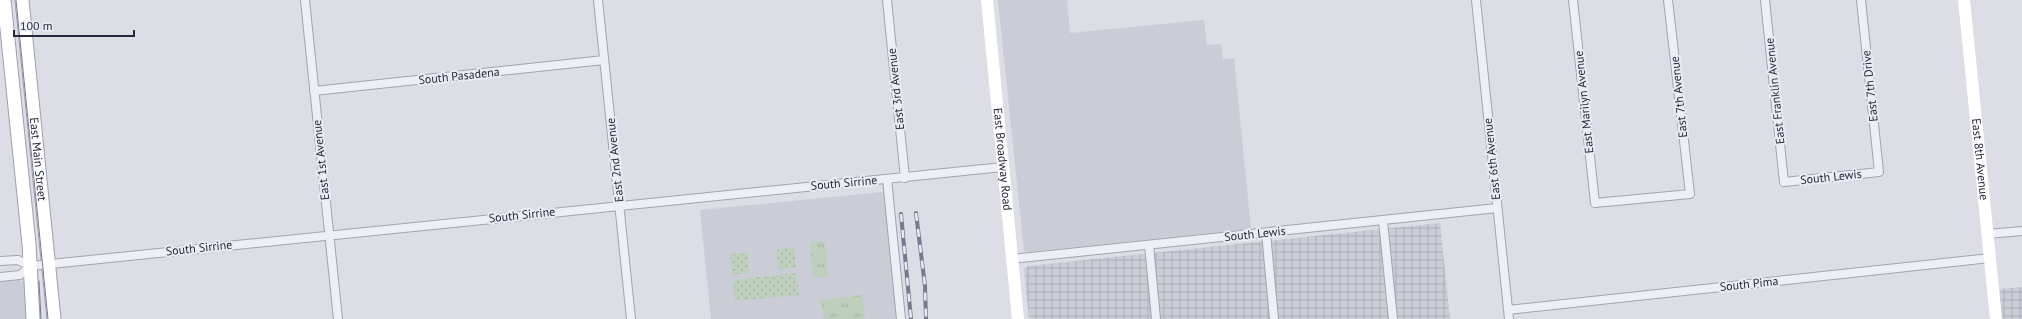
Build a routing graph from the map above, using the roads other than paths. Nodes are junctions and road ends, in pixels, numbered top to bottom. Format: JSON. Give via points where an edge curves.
{"nodes":[{"id":1,"x":4,"y":0,"type":"edge"},
{"id":2,"x":22,"y":0,"type":"edge"},
{"id":3,"x":305,"y":0,"type":"edge"},
{"id":4,"x":598,"y":0,"type":"edge"},
{"id":5,"x":887,"y":0,"type":"edge"},
{"id":6,"x":987,"y":0,"type":"edge"},
{"id":7,"x":1476,"y":0,"type":"edge"},
{"id":8,"x":1574,"y":0,"type":"edge"},
{"id":9,"x":1668,"y":0,"type":"edge"},
{"id":10,"x":1766,"y":0,"type":"edge"},
{"id":11,"x":1861,"y":0,"type":"edge"},
{"id":12,"x":1964,"y":0,"type":"edge"},
{"id":13,"x":604,"y":60,"type":"junction"},
{"id":14,"x":314,"y":91,"type":"junction"},
{"id":15,"x":1003,"y":167,"type":"junction"},
{"id":16,"x":1879,"y":172,"type":"joint"},
{"id":17,"x":905,"y":178,"type":"junction"},
{"id":18,"x":887,"y":180,"type":"junction"},
{"id":19,"x":1784,"y":182,"type":"joint"},
{"id":20,"x":1690,"y":194,"type":"joint"},
{"id":21,"x":620,"y":206,"type":"junction"},
{"id":22,"x":1497,"y":208,"type":"junction"},
{"id":23,"x":1383,"y":220,"type":"junction"},
{"id":24,"x":2022,"y":231,"type":"edge"},
{"id":25,"x":1266,"y":233,"type":"junction"},
{"id":26,"x":1988,"y":234,"type":"junction"},
{"id":27,"x":330,"y":235,"type":"junction"},
{"id":28,"x":1149,"y":245,"type":"junction"},
{"id":29,"x":1990,"y":258,"type":"junction"},
{"id":30,"x":1012,"y":259,"type":"junction"},
{"id":31,"x":0,"y":261,"type":"edge"},
{"id":32,"x":40,"y":265,"type":"junction"},
{"id":33,"x":0,"y":277,"type":"edge"},
{"id":34,"x":1508,"y":310,"type":"junction"},
{"id":35,"x":33,"y":319,"type":"edge"},
{"id":36,"x":54,"y":319,"type":"edge"},
{"id":37,"x":338,"y":319,"type":"edge"},
{"id":38,"x":631,"y":319,"type":"edge"},
{"id":39,"x":901,"y":319,"type":"edge"},
{"id":40,"x":1018,"y":319,"type":"edge"},
{"id":41,"x":1156,"y":319,"type":"edge"},
{"id":42,"x":1274,"y":319,"type":"edge"},
{"id":43,"x":1393,"y":319,"type":"edge"},
{"id":44,"x":1508,"y":319,"type":"edge"},
{"id":45,"x":1996,"y":319,"type":"edge"}],
"edges":[{"from":1,"to":32,"type":"main road","name":"East Main Street"},
{"from":2,"to":32,"type":"main road","name":"East Main Street"},
{"from":3,"to":14,"type":"street","name":"East 1st Avenue"},
{"from":4,"to":13,"type":"street","name":"East 2nd Avenue"},
{"from":5,"to":17,"type":"street","name":"East 3rd Avenue"},
{"from":6,"to":15,"type":"main road","name":"East Broadway Road"},
{"from":7,"to":22,"type":"street","name":"East 6th Avenue"},
{"from":8,"to":20,"type":"street","name":"East Marilyn Avenue","via":[[1595,203]]},
{"from":9,"to":20,"type":"street","name":"East 7th Avenue"},
{"from":10,"to":19,"type":"street","name":"East Franklin Avenue"},
{"from":11,"to":16,"type":"street","name":"East 7th Drive"},
{"from":12,"to":26,"type":"main road","name":"East 8th Avenue"},
{"from":13,"to":14,"type":"street","name":"South Pasadena"},
{"from":13,"to":21,"type":"street","name":"East 2nd Avenue"},
{"from":14,"to":27,"type":"street","name":"East 1st Avenue"},
{"from":15,"to":17,"type":"street","name":"South Sirrine"},
{"from":15,"to":30,"type":"main road","name":"East Broadway Road"},
{"from":16,"to":19,"type":"street","name":"South Lewis"},
{"from":17,"to":18,"type":"street","name":"South Sirrine"},
{"from":18,"to":21,"type":"street","name":"South Sirrine"},
{"from":18,"to":39,"type":"street"},
{"from":21,"to":27,"type":"street","name":"South Sirrine"},
{"from":21,"to":38,"type":"street","name":"East 2nd Avenue"},
{"from":22,"to":23,"type":"street","name":"South Lewis"},
{"from":22,"to":34,"type":"street","name":"East 6th Avenue"},
{"from":23,"to":25,"type":"street","name":"South Lewis"},
{"from":23,"to":43,"type":"street"},
{"from":24,"to":26,"type":"street"},
{"from":25,"to":28,"type":"street","name":"South Lewis"},
{"from":25,"to":42,"type":"street"},
{"from":26,"to":29,"type":"main road","name":"East 8th Avenue"},
{"from":27,"to":32,"type":"street","name":"South Sirrine"},
{"from":27,"to":37,"type":"street","name":"East 1st Avenue"},
{"from":28,"to":30,"type":"street","name":"South Lewis"},
{"from":28,"to":41,"type":"street"},
{"from":29,"to":34,"type":"street","name":"South Pima"},
{"from":29,"to":45,"type":"main road","name":"East 8th Avenue"},
{"from":30,"to":40,"type":"main road","name":"East Broadway Road"},
{"from":31,"to":32,"type":"street","via":[[18,260]]},
{"from":32,"to":33,"type":"street","via":[[20,275]]},
{"from":32,"to":35,"type":"main road","name":"East Main Street"},
{"from":32,"to":36,"type":"main road","name":"East Main Street"},
{"from":34,"to":44,"type":"street","name":"East 6th Avenue"}]}
